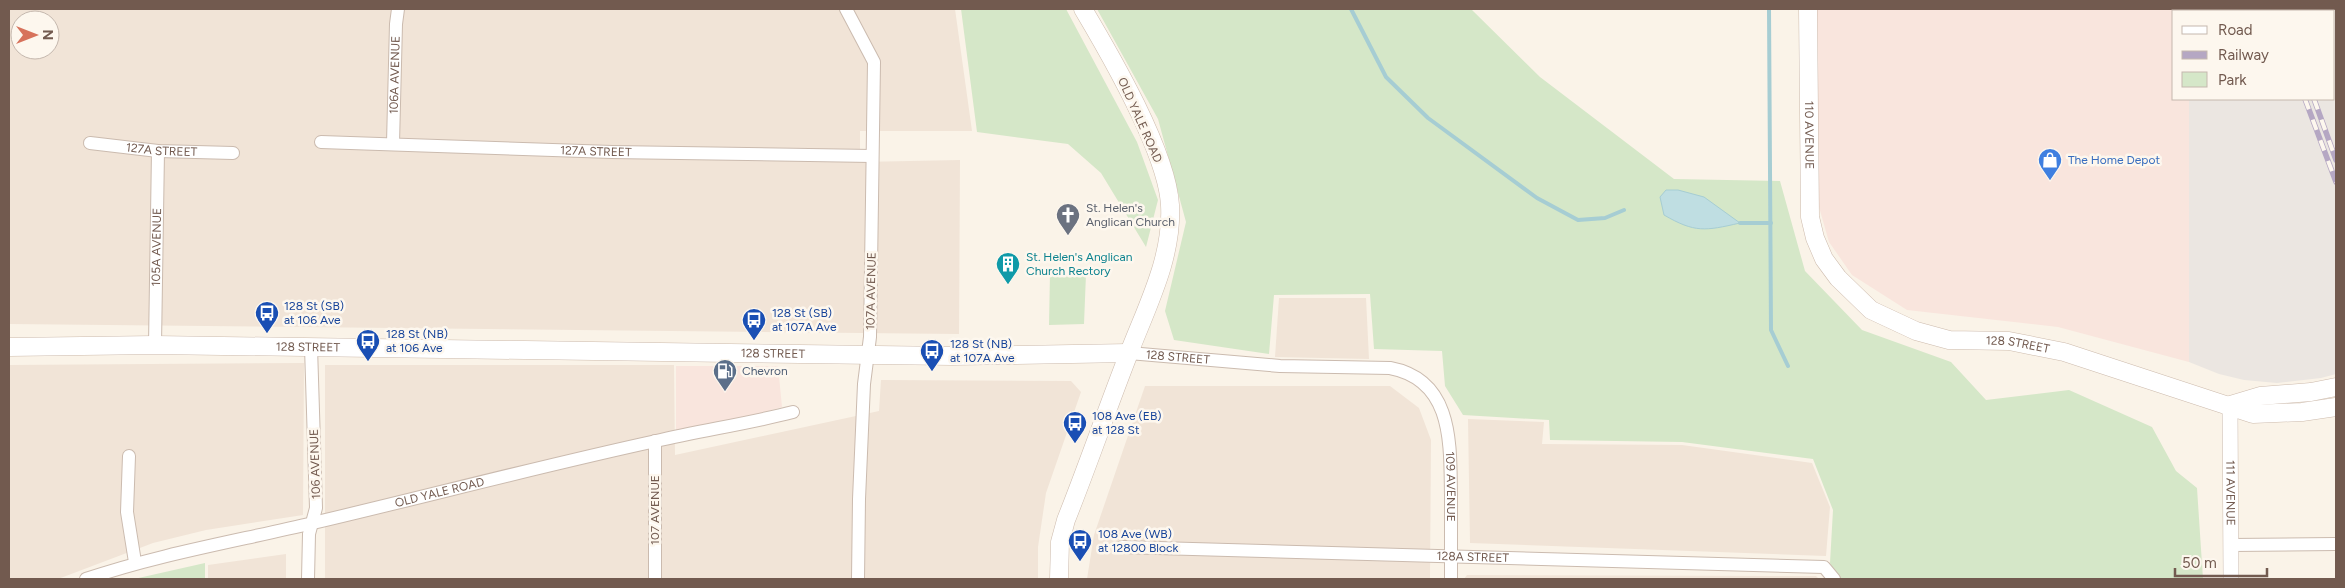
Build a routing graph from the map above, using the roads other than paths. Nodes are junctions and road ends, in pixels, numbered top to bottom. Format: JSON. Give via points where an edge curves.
{"nodes":[{"id":1,"x":398,"y":9,"type":"edge"},
{"id":2,"x":846,"y":9,"type":"edge"},
{"id":3,"x":1083,"y":9,"type":"edge"},
{"id":4,"x":1808,"y":9,"type":"edge"},
{"id":5,"x":320,"y":142,"type":"dead end"},
{"id":6,"x":90,"y":143,"type":"dead end"},
{"id":7,"x":393,"y":143,"type":"junction"},
{"id":8,"x":158,"y":151,"type":"junction"},
{"id":9,"x":233,"y":153,"type":"dead end"},
{"id":10,"x":872,"y":156,"type":"junction"},
{"id":11,"x":1824,"y":259,"type":"joint"},
{"id":12,"x":154,"y":345,"type":"junction"},
{"id":13,"x":9,"y":347,"type":"edge"},
{"id":14,"x":311,"y":347,"type":"junction"},
{"id":15,"x":1129,"y":352,"type":"junction"},
{"id":16,"x":868,"y":354,"type":"junction"},
{"id":17,"x":2336,"y":387,"type":"edge"},
{"id":18,"x":1436,"y":397,"type":"joint"},
{"id":19,"x":2230,"y":405,"type":"junction"},
{"id":20,"x":2336,"y":407,"type":"edge"},
{"id":21,"x":793,"y":412,"type":"dead end"},
{"id":22,"x":655,"y":441,"type":"junction"},
{"id":23,"x":129,"y":456,"type":"dead end"},
{"id":24,"x":313,"y":523,"type":"junction"},
{"id":25,"x":2336,"y":544,"type":"edge"},
{"id":26,"x":2232,"y":545,"type":"junction"},
{"id":27,"x":1122,"y":547,"type":"dead end"},
{"id":28,"x":1451,"y":556,"type":"junction"},
{"id":29,"x":135,"y":562,"type":"junction"},
{"id":30,"x":86,"y":579,"type":"edge"},
{"id":31,"x":308,"y":579,"type":"edge"},
{"id":32,"x":655,"y":579,"type":"edge"},
{"id":33,"x":858,"y":579,"type":"edge"},
{"id":34,"x":1059,"y":579,"type":"edge"},
{"id":35,"x":1451,"y":579,"type":"edge"},
{"id":36,"x":1834,"y":579,"type":"edge"},
{"id":37,"x":2231,"y":579,"type":"edge"}],
"edges":[{"from":1,"to":7,"type":"street","name":"106A AVENUE"},
{"from":2,"to":10,"type":"street","name":"107A AVENUE","via":[[874,62]]},
{"from":3,"to":15,"type":"main road","name":"OLD YALE ROAD","via":[[1145,126],[1170,203],[1165,253]]},
{"from":4,"to":11,"type":"main road","name":"110 AVENUE","via":[[1810,217]]},
{"from":5,"to":7,"type":"street","name":"127A STREET"},
{"from":6,"to":8,"type":"street","name":"127A STREET"},
{"from":7,"to":10,"type":"street","name":"127A STREET","via":[[612,152]]},
{"from":8,"to":9,"type":"street","name":"127A STREET"},
{"from":8,"to":12,"type":"street","name":"105A AVENUE"},
{"from":10,"to":16,"type":"street","name":"107A AVENUE"},
{"from":11,"to":19,"type":"main road","name":"128 STREET","via":[[1838,278],[1871,310],[1916,331],[1948,340],[2037,345],[2081,356],[2159,385]]},
{"from":12,"to":13,"type":"main road","name":"128 STREET"},
{"from":12,"to":14,"type":"main road","name":"128 STREET"},
{"from":14,"to":16,"type":"main road","name":"128 STREET"},
{"from":14,"to":24,"type":"street","name":"106 AVENUE","via":[[316,508]]},
{"from":15,"to":16,"type":"main road","name":"128 STREET","via":[[952,356]]},
{"from":15,"to":18,"type":"street","name":"128 STREET","via":[[1280,366],[1390,368],[1416,378]]},
{"from":15,"to":34,"type":"main road","name":"OLD YALE ROAD","via":[[1066,520],[1060,542]]},
{"from":16,"to":33,"type":"street","name":"107A AVENUE","via":[[860,473]]},
{"from":17,"to":19,"type":"main road","via":[[2260,396]]},
{"from":18,"to":28,"type":"street","name":"109 AVENUE","via":[[1447,422],[1450,446]]},
{"from":19,"to":20,"type":"main road","name":"128 STREET","via":[[2253,414]]},
{"from":19,"to":26,"type":"street","name":"111 AVENUE"},
{"from":21,"to":22,"type":"street","name":"OLD YALE ROAD"},
{"from":22,"to":24,"type":"street","name":"OLD YALE ROAD"},
{"from":22,"to":32,"type":"street","name":"107 AVENUE"},
{"from":23,"to":29,"type":"street","via":[[127,512]]},
{"from":24,"to":29,"type":"street","name":"OLD YALE ROAD"},
{"from":24,"to":31,"type":"street","name":"106 AVENUE","via":[[309,534]]},
{"from":25,"to":26,"type":"street"},
{"from":26,"to":37,"type":"street","name":"111 AVENUE"},
{"from":27,"to":28,"type":"street","name":"128A STREET"},
{"from":28,"to":35,"type":"street","name":"109 AVENUE"},
{"from":28,"to":36,"type":"street","name":"128A STREET","via":[[1824,567]]},
{"from":29,"to":30,"type":"street","name":"OLD YALE ROAD"}]}
